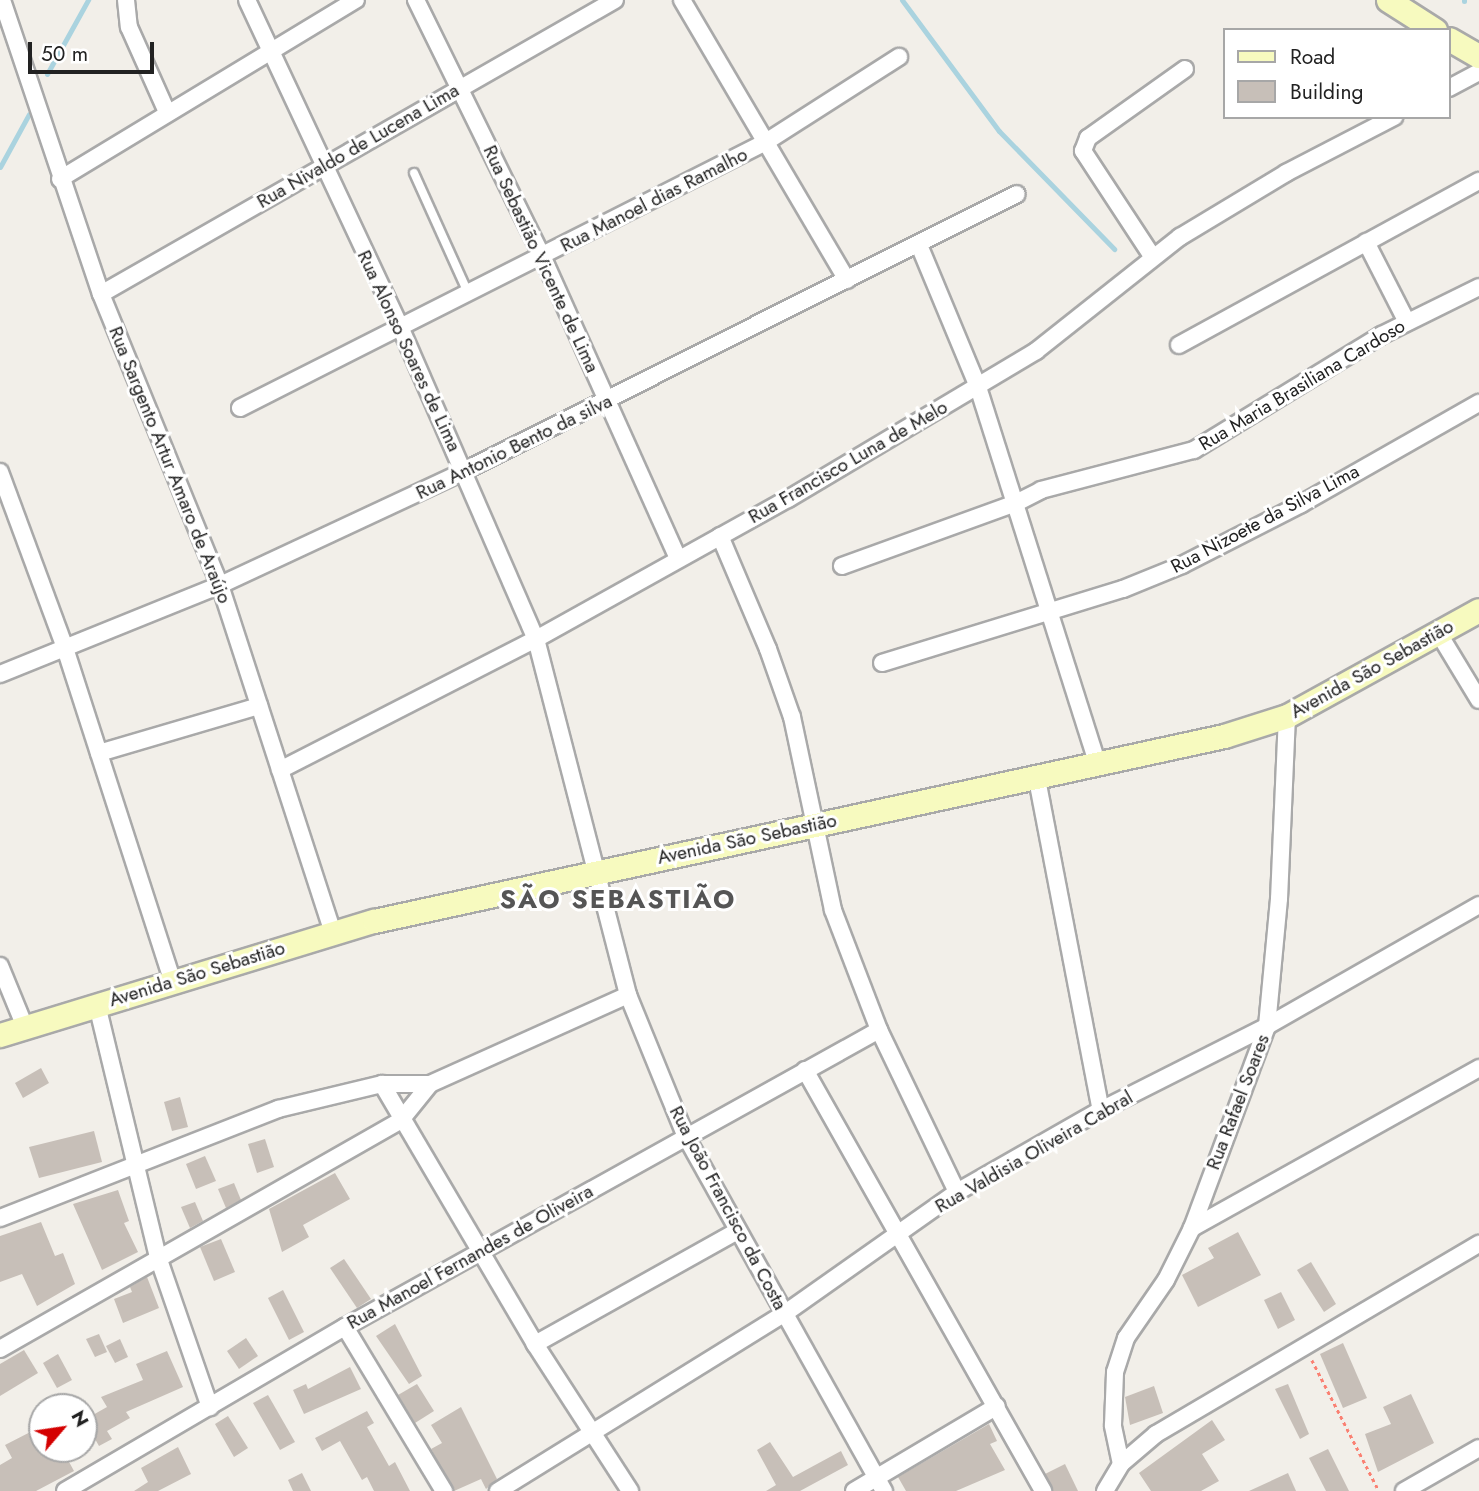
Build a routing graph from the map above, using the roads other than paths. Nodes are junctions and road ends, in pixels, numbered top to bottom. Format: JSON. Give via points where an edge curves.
{"nodes":[{"id":1,"x":2,"y":0,"type":"edge"},
{"id":2,"x":126,"y":0,"type":"edge"},
{"id":3,"x":247,"y":0,"type":"edge"},
{"id":4,"x":356,"y":0,"type":"edge"},
{"id":5,"x":416,"y":0,"type":"edge"},
{"id":6,"x":615,"y":0,"type":"edge"},
{"id":7,"x":682,"y":0,"type":"edge"},
{"id":8,"x":1388,"y":0,"type":"edge"},
{"id":9,"x":1432,"y":28,"type":"edge"},
{"id":10,"x":1451,"y":40,"type":"edge"},
{"id":11,"x":268,"y":50,"type":"junction"},
{"id":12,"x":1479,"y":56,"type":"edge"},
{"id":13,"x":900,"y":57,"type":"dead end"},
{"id":14,"x":1185,"y":69,"type":"dead end"},
{"id":15,"x":1479,"y":72,"type":"edge"},
{"id":16,"x":461,"y":86,"type":"junction"},
{"id":17,"x":1451,"y":87,"type":"edge"},
{"id":18,"x":167,"y":113,"type":"junction"},
{"id":19,"x":1390,"y":119,"type":"edge"},
{"id":20,"x":766,"y":142,"type":"junction"},
{"id":21,"x":323,"y":168,"type":"junction"},
{"id":22,"x":414,"y":173,"type":"dead end"},
{"id":23,"x":60,"y":179,"type":"junction"},
{"id":24,"x":1479,"y":181,"type":"edge"},
{"id":25,"x":1017,"y":194,"type":"dead end"},
{"id":26,"x":1366,"y":242,"type":"junction"},
{"id":27,"x":919,"y":245,"type":"junction"},
{"id":28,"x":1152,"y":256,"type":"junction"},
{"id":29,"x":543,"y":258,"type":"junction"},
{"id":30,"x":847,"y":280,"type":"junction"},
{"id":31,"x":1479,"y":287,"type":"edge"},
{"id":32,"x":101,"y":294,"type":"junction"},
{"id":33,"x":469,"y":295,"type":"junction"},
{"id":34,"x":1406,"y":322,"type":"junction"},
{"id":35,"x":401,"y":329,"type":"junction"},
{"id":36,"x":1179,"y":345,"type":"dead end"},
{"id":37,"x":978,"y":387,"type":"junction"},
{"id":38,"x":607,"y":402,"type":"junction"},
{"id":39,"x":1479,"y":403,"type":"edge"},
{"id":40,"x":240,"y":408,"type":"dead end"},
{"id":41,"x":464,"y":471,"type":"junction"},
{"id":42,"x":0,"y":472,"type":"edge"},
{"id":43,"x":1016,"y":503,"type":"junction"},
{"id":44,"x":720,"y":536,"type":"junction"},
{"id":45,"x":678,"y":558,"type":"junction"},
{"id":46,"x":842,"y":566,"type":"dead end"},
{"id":47,"x":220,"y":585,"type":"junction"},
{"id":48,"x":1050,"y":608,"type":"junction"},
{"id":49,"x":1479,"y":610,"type":"edge"},
{"id":50,"x":1439,"y":634,"type":"junction"},
{"id":51,"x":536,"y":639,"type":"junction"},
{"id":52,"x":64,"y":645,"type":"junction"},
{"id":53,"x":882,"y":663,"type":"dead end"},
{"id":54,"x":0,"y":674,"type":"edge"},
{"id":55,"x":1479,"y":700,"type":"edge"},
{"id":56,"x":259,"y":706,"type":"junction"},
{"id":57,"x":1287,"y":716,"type":"junction"},
{"id":58,"x":99,"y":753,"type":"junction"},
{"id":59,"x":1098,"y":765,"type":"junction"},
{"id":60,"x":280,"y":770,"type":"junction"},
{"id":61,"x":1037,"y":779,"type":"junction"},
{"id":62,"x":816,"y":824,"type":"junction"},
{"id":63,"x":595,"y":871,"type":"junction"},
{"id":64,"x":1479,"y":905,"type":"edge"},
{"id":65,"x":333,"y":932,"type":"junction"},
{"id":66,"x":0,"y":966,"type":"edge"},
{"id":67,"x":173,"y":982,"type":"junction"},
{"id":68,"x":628,"y":995,"type":"junction"},
{"id":69,"x":97,"y":1005,"type":"junction"},
{"id":70,"x":1267,"y":1026,"type":"junction"},
{"id":71,"x":25,"y":1027,"type":"junction"},
{"id":72,"x":879,"y":1030,"type":"junction"},
{"id":73,"x":0,"y":1035,"type":"edge"},
{"id":74,"x":1479,"y":1068,"type":"edge"},
{"id":75,"x":805,"y":1070,"type":"junction"},
{"id":76,"x":382,"y":1084,"type":"junction"},
{"id":77,"x":430,"y":1084,"type":"junction"},
{"id":78,"x":1101,"y":1110,"type":"junction"},
{"id":79,"x":401,"y":1120,"type":"junction"},
{"id":80,"x":685,"y":1135,"type":"junction"},
{"id":81,"x":134,"y":1166,"type":"junction"},
{"id":82,"x":957,"y":1192,"type":"junction"},
{"id":83,"x":0,"y":1219,"type":"edge"},
{"id":84,"x":1192,"y":1227,"type":"junction"},
{"id":85,"x":737,"y":1231,"type":"junction"},
{"id":86,"x":897,"y":1236,"type":"junction"},
{"id":87,"x":1479,"y":1244,"type":"edge"},
{"id":88,"x":481,"y":1254,"type":"junction"},
{"id":89,"x":158,"y":1257,"type":"junction"},
{"id":90,"x":784,"y":1314,"type":"junction"},
{"id":91,"x":345,"y":1327,"type":"junction"},
{"id":92,"x":535,"y":1344,"type":"junction"},
{"id":93,"x":0,"y":1349,"type":"edge"},
{"id":94,"x":997,"y":1406,"type":"junction"},
{"id":95,"x":209,"y":1407,"type":"junction"},
{"id":96,"x":594,"y":1433,"type":"junction"},
{"id":97,"x":1479,"y":1448,"type":"edge"},
{"id":98,"x":1121,"y":1464,"type":"junction"},
{"id":99,"x":880,"y":1485,"type":"edge"},
{"id":100,"x":1416,"y":1488,"type":"edge"},
{"id":101,"x":65,"y":1491,"type":"edge"},
{"id":102,"x":444,"y":1491,"type":"edge"},
{"id":103,"x":498,"y":1491,"type":"edge"},
{"id":104,"x":630,"y":1491,"type":"edge"},
{"id":105,"x":854,"y":1491,"type":"edge"},
{"id":106,"x":1043,"y":1491,"type":"edge"},
{"id":107,"x":1105,"y":1491,"type":"edge"}],
"edges":[{"from":1,"to":23,"type":"street","name":"Rua Sargento Artur Amaro de Araújo"},
{"from":2,"to":18,"type":"street","via":[[130,27]]},
{"from":3,"to":11,"type":"street","name":"Rua Alonso Soares de Lima"},
{"from":4,"to":11,"type":"street"},
{"from":5,"to":16,"type":"street","name":"Rua Sebastião Vicente de Lima"},
{"from":6,"to":16,"type":"street","name":"Rua Nivaldo de Lucena Lima"},
{"from":7,"to":20,"type":"street","name":"Rua Manoel dias Ramalho"},
{"from":8,"to":9,"type":"main road"},
{"from":10,"to":12,"type":"main road"},
{"from":11,"to":18,"type":"street"},
{"from":11,"to":21,"type":"street","name":"Rua Alonso Soares de Lima"},
{"from":13,"to":20,"type":"street","name":"Rua Manoel dias Ramalho"},
{"from":14,"to":28,"type":"street","via":[[1088,138],[1083,151]]},
{"from":15,"to":17,"type":"street"},
{"from":16,"to":21,"type":"street","name":"Rua Nivaldo de Lucena Lima"},
{"from":16,"to":29,"type":"street","name":"Rua Sebastião Vicente de Lima"},
{"from":18,"to":23,"type":"street"},
{"from":19,"to":28,"type":"street","name":"Rua Francisco Luna de Melo","via":[[1286,173]]},
{"from":20,"to":29,"type":"street","name":"Rua Manoel dias Ramalho"},
{"from":20,"to":30,"type":"street","name":"Rua Manoel dias Ramalho"},
{"from":21,"to":32,"type":"street","name":"Rua Nivaldo de Lucena Lima"},
{"from":21,"to":35,"type":"street","name":"Rua Alonso Soares de Lima"},
{"from":22,"to":33,"type":"lane"},
{"from":23,"to":32,"type":"street","name":"Rua Sargento Artur Amaro de Araújo"},
{"from":24,"to":26,"type":"street"},
{"from":25,"to":27,"type":"street","name":"Rua Antonio Bento da silva"},
{"from":26,"to":34,"type":"street"},
{"from":26,"to":36,"type":"street"},
{"from":27,"to":30,"type":"street","name":"Rua Antonio Bento da silva"},
{"from":27,"to":37,"type":"street"},
{"from":28,"to":37,"type":"street","name":"Rua Francisco Luna de Melo","via":[[1036,351]]},
{"from":29,"to":33,"type":"street","name":"Rua Manoel dias Ramalho"},
{"from":29,"to":38,"type":"street","name":"Rua Sebastião Vicente de Lima"},
{"from":30,"to":38,"type":"street","name":"Rua Antonio Bento da silva"},
{"from":31,"to":34,"type":"street","name":"Rua Maria Brasiliana Cardoso"},
{"from":32,"to":47,"type":"street","name":"Rua Sargento Artur Amaro de Araújo"},
{"from":33,"to":35,"type":"street","name":"Rua Manoel dias Ramalho"},
{"from":34,"to":43,"type":"street","name":"Rua Maria Brasiliana Cardoso","via":[[1194,450],[1041,490]]},
{"from":35,"to":40,"type":"street","name":"Rua Manoel dias Ramalho"},
{"from":35,"to":41,"type":"street","name":"Rua Alonso Soares de Lima"},
{"from":37,"to":43,"type":"street"},
{"from":37,"to":44,"type":"street","name":"Rua Francisco Luna de Melo"},
{"from":38,"to":41,"type":"street","name":"Rua Antonio Bento da silva"},
{"from":38,"to":45,"type":"street","name":"Rua Sebastião Vicente de Lima"},
{"from":39,"to":48,"type":"street","name":"Rua Nizoete da Silva Lima","via":[[1182,565],[1123,589]]},
{"from":41,"to":47,"type":"street","name":"Rua Antonio Bento da silva"},
{"from":41,"to":51,"type":"street","name":"Rua Alonso Soares de Lima"},
{"from":42,"to":52,"type":"street"},
{"from":43,"to":46,"type":"street","name":"Rua Maria Brasiliana Cardoso"},
{"from":43,"to":48,"type":"street"},
{"from":44,"to":45,"type":"street","name":"Rua Francisco Luna de Melo"},
{"from":44,"to":62,"type":"street","via":[[788,706]]},
{"from":45,"to":51,"type":"street","name":"Rua Francisco Luna de Melo"},
{"from":47,"to":52,"type":"street","name":"Rua Antonio Bento da silva"},
{"from":47,"to":56,"type":"street","name":"Rua Sargento Artur Amaro de Araújo"},
{"from":48,"to":53,"type":"street","name":"Rua Nizoete da Silva Lima"},
{"from":48,"to":59,"type":"street"},
{"from":49,"to":50,"type":"main road","name":"Avenida São Sebastião"},
{"from":50,"to":55,"type":"street"},
{"from":50,"to":57,"type":"main road","name":"Avenida São Sebastião"},
{"from":51,"to":60,"type":"street","name":"Rua Francisco Luna de Melo"},
{"from":51,"to":63,"type":"street","name":"Rua Alonso Soares de Lima"},
{"from":52,"to":54,"type":"street","name":"Rua Antonio Bento da silva"},
{"from":52,"to":58,"type":"street"},
{"from":56,"to":58,"type":"street"},
{"from":56,"to":60,"type":"street","name":"Rua Sargento Artur Amaro de Araújo"},
{"from":57,"to":59,"type":"main road","name":"Avenida São Sebastião"},
{"from":57,"to":70,"type":"street","name":"Rua Rafael Soares","via":[[1279,899]]},
{"from":58,"to":67,"type":"street"},
{"from":59,"to":61,"type":"main road","name":"Avenida São Sebastião"},
{"from":60,"to":65,"type":"street","name":"Rua Sargento Artur Amaro de Araújo"},
{"from":61,"to":62,"type":"main road","name":"Avenida São Sebastião"},
{"from":61,"to":78,"type":"street"},
{"from":62,"to":63,"type":"main road","name":"Avenida São Sebastião"},
{"from":62,"to":72,"type":"street","via":[[821,871]]},
{"from":63,"to":65,"type":"main road","name":"Avenida São Sebastião"},
{"from":63,"to":68,"type":"street","name":"Rua João Francisco da Costa"},
{"from":64,"to":70,"type":"street","name":"Rua Valdisia Oliveira Cabral"},
{"from":65,"to":67,"type":"main road","name":"Avenida São Sebastião"},
{"from":66,"to":71,"type":"street"},
{"from":67,"to":69,"type":"main road","name":"Avenida São Sebastião"},
{"from":68,"to":77,"type":"street"},
{"from":68,"to":80,"type":"street","name":"Rua João Francisco da Costa"},
{"from":69,"to":71,"type":"main road","name":"Avenida São Sebastião"},
{"from":69,"to":81,"type":"street"},
{"from":70,"to":78,"type":"street","name":"Rua Valdisia Oliveira Cabral"},
{"from":70,"to":84,"type":"street","name":"Rua Rafael Soares"},
{"from":71,"to":73,"type":"main road","name":"Avenida São Sebastião"},
{"from":72,"to":75,"type":"street","name":"Rua Manoel Fernandes de Oliveira"},
{"from":72,"to":82,"type":"street"},
{"from":74,"to":84,"type":"street"},
{"from":75,"to":80,"type":"street","name":"Rua Manoel Fernandes de Oliveira"},
{"from":75,"to":86,"type":"street"},
{"from":76,"to":77,"type":"street"},
{"from":76,"to":79,"type":"street"},
{"from":76,"to":81,"type":"street","via":[[278,1110]]},
{"from":77,"to":79,"type":"street"},
{"from":78,"to":82,"type":"street","name":"Rua Valdisia Oliveira Cabral"},
{"from":79,"to":88,"type":"street"},
{"from":79,"to":89,"type":"street"},
{"from":80,"to":85,"type":"street","name":"Rua João Francisco da Costa"},
{"from":80,"to":88,"type":"street","name":"Rua Manoel Fernandes de Oliveira"},
{"from":81,"to":83,"type":"street"},
{"from":81,"to":89,"type":"street"},
{"from":82,"to":86,"type":"street","name":"Rua Valdisia Oliveira Cabral"},
{"from":84,"to":98,"type":"street","name":"Rua Rafael Soares","via":[[1166,1280],[1126,1338],[1115,1372],[1113,1425]]},
{"from":85,"to":90,"type":"street","name":"Rua João Francisco da Costa"},
{"from":85,"to":92,"type":"street"},
{"from":86,"to":90,"type":"street","name":"Rua Valdisia Oliveira Cabral"},
{"from":86,"to":94,"type":"street"},
{"from":87,"to":98,"type":"street","via":[[1156,1434]]},
{"from":88,"to":91,"type":"street","name":"Rua Manoel Fernandes de Oliveira"},
{"from":88,"to":92,"type":"street"},
{"from":89,"to":93,"type":"street"},
{"from":89,"to":95,"type":"street"},
{"from":90,"to":96,"type":"street","name":"Rua Valdisia Oliveira Cabral"},
{"from":90,"to":99,"type":"street","name":"Rua João Francisco da Costa"},
{"from":91,"to":95,"type":"street","name":"Rua Manoel Fernandes de Oliveira"},
{"from":91,"to":102,"type":"street"},
{"from":92,"to":96,"type":"street"},
{"from":94,"to":99,"type":"street"},
{"from":94,"to":106,"type":"street"},
{"from":95,"to":101,"type":"street","name":"Rua Manoel Fernandes de Oliveira"},
{"from":96,"to":103,"type":"street","name":"Rua Valdisia Oliveira Cabral"},
{"from":96,"to":104,"type":"street"},
{"from":97,"to":100,"type":"street"},
{"from":98,"to":107,"type":"street"},
{"from":99,"to":105,"type":"street"}]}
